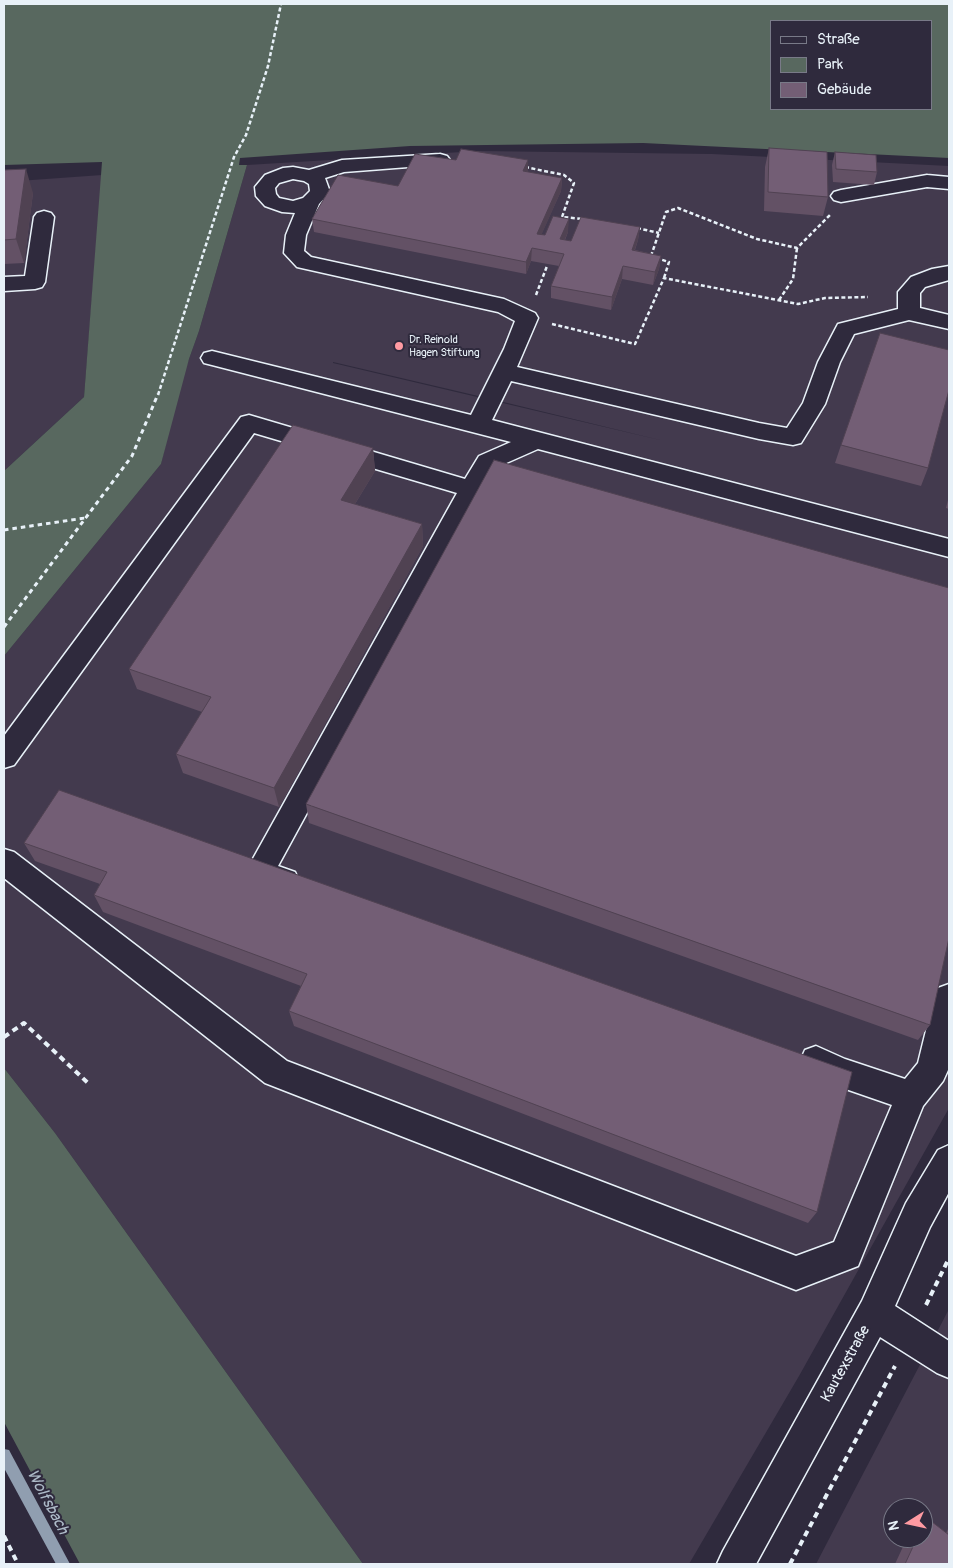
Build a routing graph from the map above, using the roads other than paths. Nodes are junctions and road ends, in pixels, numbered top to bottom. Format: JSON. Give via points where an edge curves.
{"nodes":[{"id":1,"x":440,"y":160,"type":"edge"},
{"id":2,"x":310,"y":176,"type":"junction"},
{"id":3,"x":949,"y":183,"type":"edge"},
{"id":4,"x":842,"y":196,"type":"road end"},
{"id":5,"x":310,"y":202,"type":"junction"},
{"id":6,"x":44,"y":217,"type":"dead end"},
{"id":7,"x":949,"y":273,"type":"edge"},
{"id":8,"x":4,"y":284,"type":"edge"},
{"id":9,"x":909,"y":309,"type":"junction"},
{"id":10,"x":949,"y":322,"type":"edge"},
{"id":11,"x":212,"y":358,"type":"dead end"},
{"id":12,"x":504,"y":372,"type":"junction"},
{"id":13,"x":478,"y":425,"type":"junction"},
{"id":14,"x":536,"y":440,"type":"junction"},
{"id":15,"x":472,"y":489,"type":"junction"},
{"id":16,"x":949,"y":548,"type":"edge"},
{"id":17,"x":4,"y":757,"type":"edge"},
{"id":18,"x":4,"y":861,"type":"edge"},
{"id":19,"x":306,"y":888,"type":"edge"},
{"id":20,"x":949,"y":998,"type":"edge"},
{"id":21,"x":789,"y":1052,"type":"edge"},
{"id":22,"x":911,"y":1096,"type":"junction"},
{"id":23,"x":949,"y":1161,"type":"edge"},
{"id":24,"x":874,"y":1313,"type":"junction"},
{"id":25,"x":949,"y":1361,"type":"edge"},
{"id":26,"x":736,"y":1564,"type":"edge"}],
"edges":[{"from":1,"to":2,"type":"street","via":[[342,166]]},
{"from":2,"to":5,"type":"street","via":[[320,187],[317,197]]},
{"from":2,"to":5,"type":"street","via":[[284,174],[272,179],[265,187],[265,193],[272,202],[282,206]]},
{"from":3,"to":4,"type":"street","via":[[927,181]]},
{"from":5,"to":12,"type":"street","via":[[296,235],[294,253],[304,262],[504,306],[527,318]]},
{"from":6,"to":8,"type":"street","via":[[34,282]]},
{"from":7,"to":9,"type":"street","via":[[918,282],[909,292]]},
{"from":9,"to":10,"type":"street"},
{"from":9,"to":12,"type":"street","via":[[846,329],[829,362],[814,404],[793,437]]},
{"from":11,"to":13,"type":"street"},
{"from":12,"to":13,"type":"street"},
{"from":13,"to":14,"type":"street"},
{"from":14,"to":15,"type":"street","via":[[487,462]]},
{"from":14,"to":16,"type":"street"},
{"from":15,"to":17,"type":"street","via":[[249,423]]},
{"from":15,"to":19,"type":"street","via":[[259,873]]},
{"from":18,"to":22,"type":"street","via":[[276,1072],[796,1273],[846,1254]]},
{"from":20,"to":22,"type":"street","via":[[932,1070]]},
{"from":21,"to":22,"type":"street"},
{"from":23,"to":24,"type":"street","name":"Kautexstraße","via":[[918,1215]]},
{"from":24,"to":25,"type":"street"},
{"from":24,"to":26,"type":"street","name":"Kautexstraße"}]}
